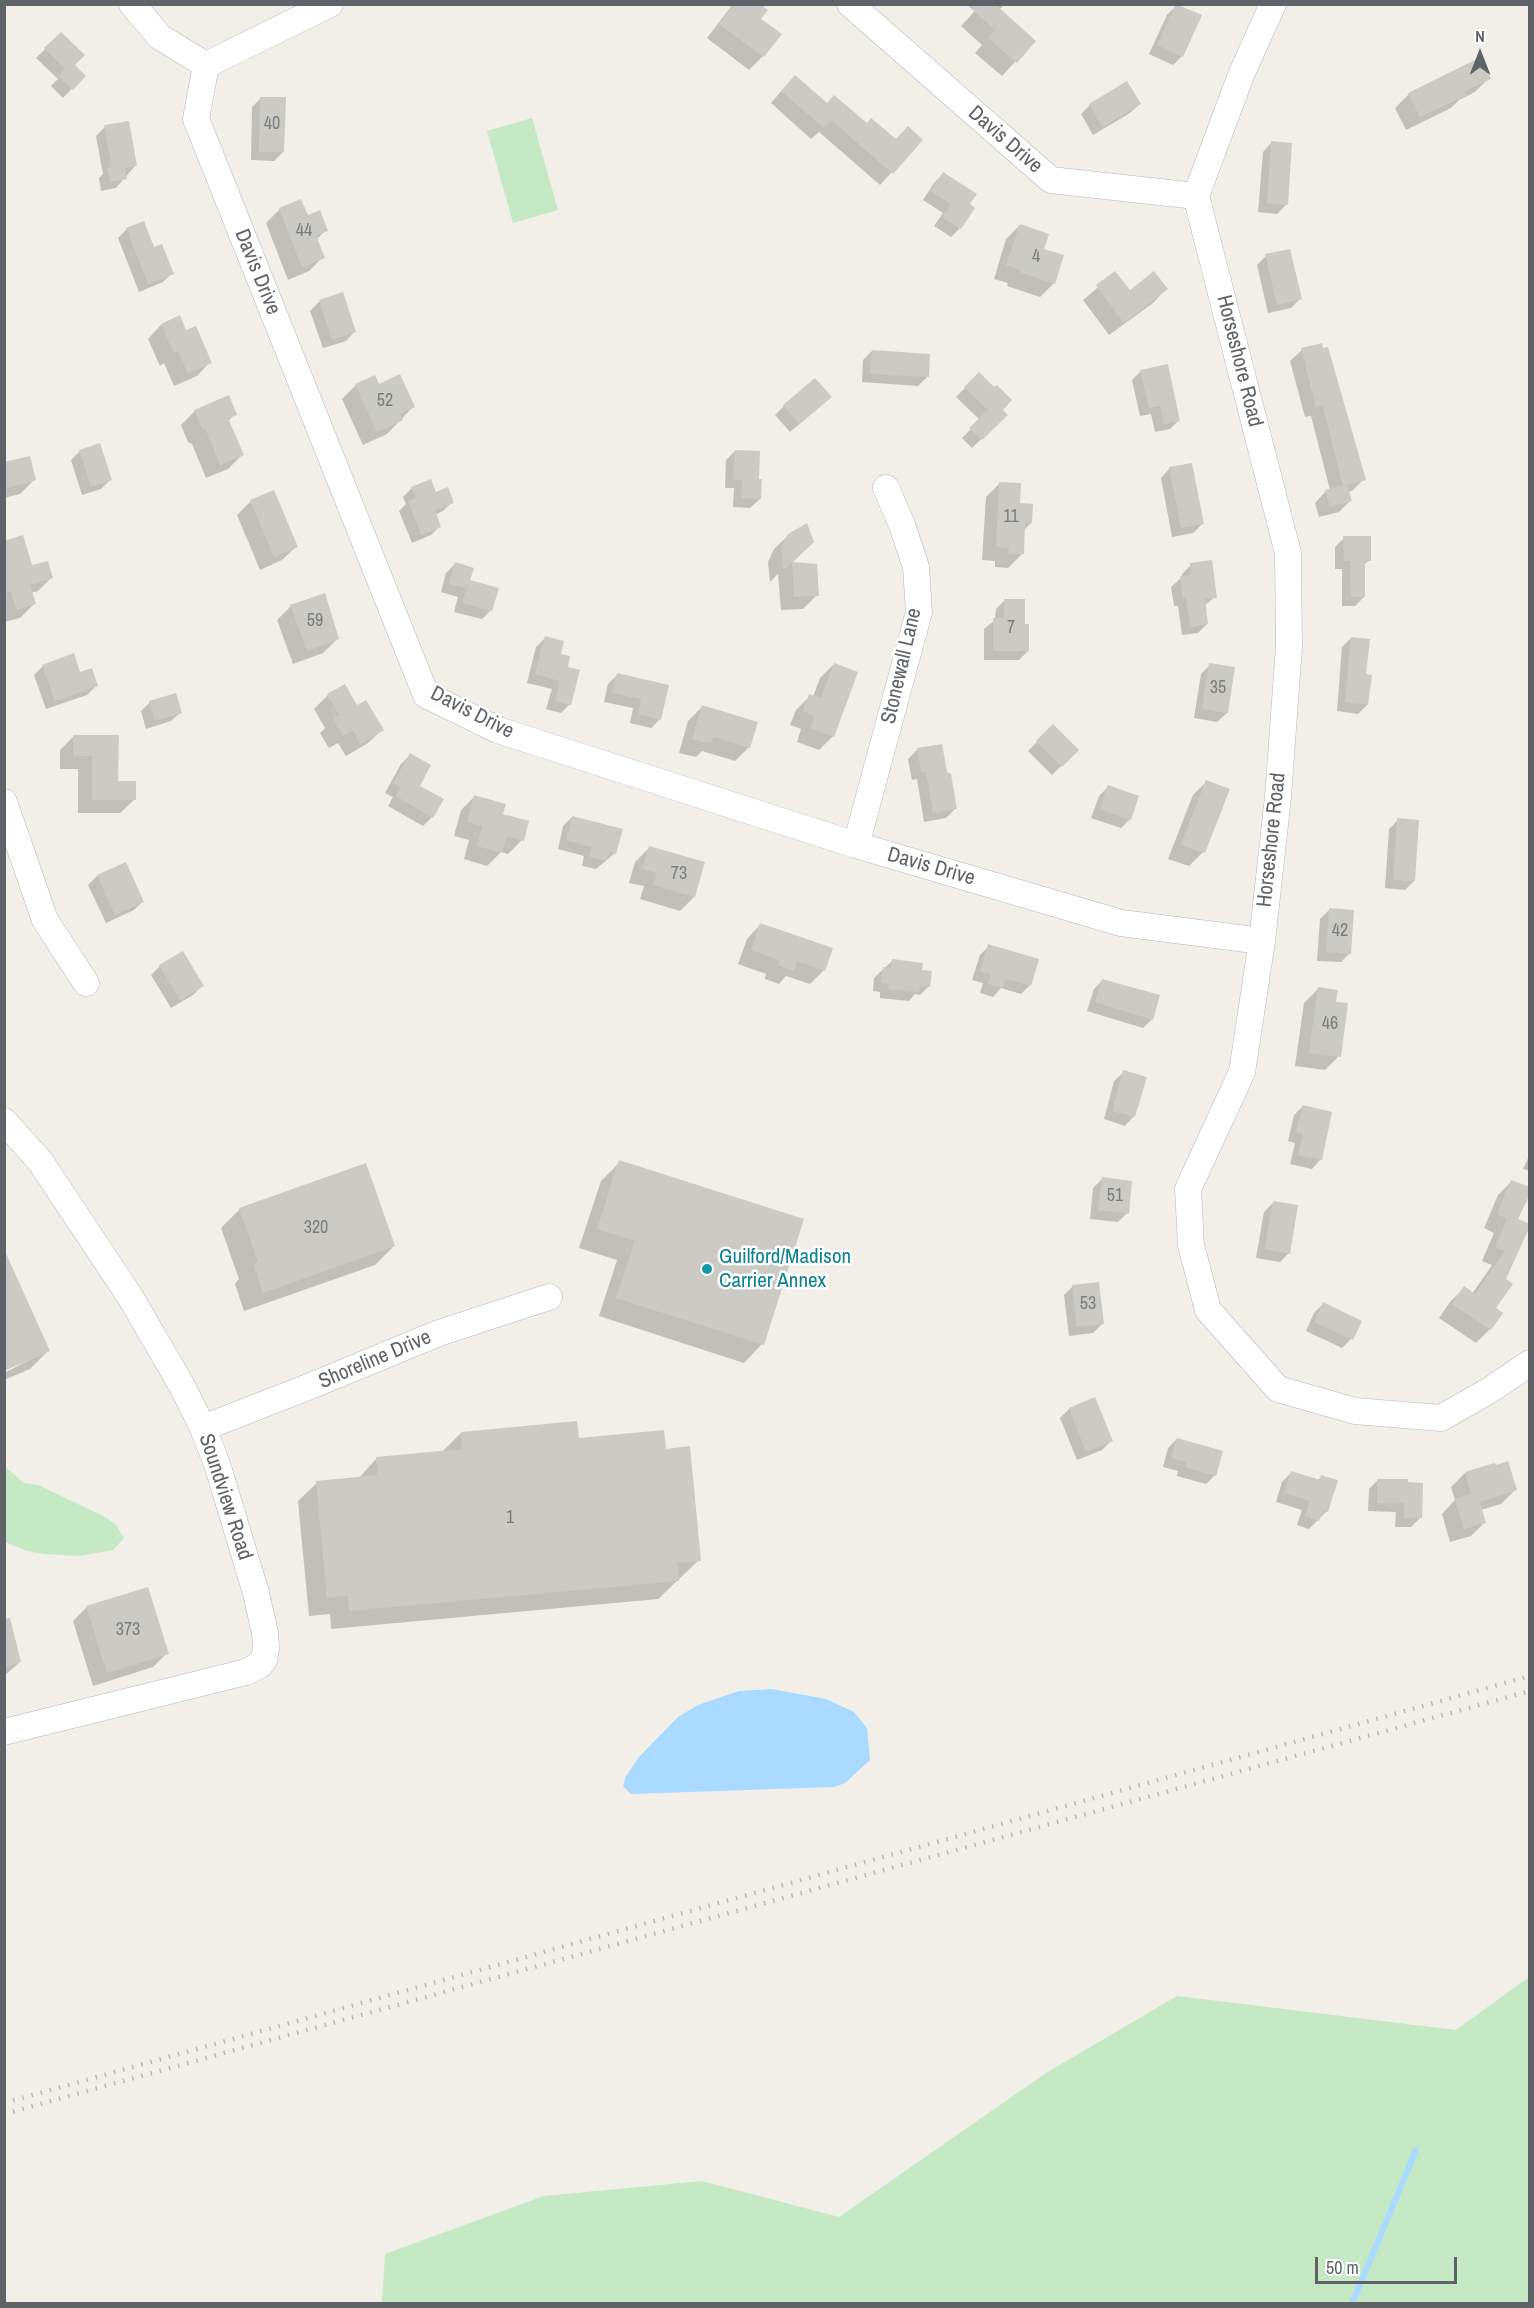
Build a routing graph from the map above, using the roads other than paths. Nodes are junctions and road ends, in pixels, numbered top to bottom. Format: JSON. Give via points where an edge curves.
{"nodes":[{"id":1,"x":132,"y":4,"type":"edge"},
{"id":2,"x":330,"y":4,"type":"edge"},
{"id":3,"x":850,"y":4,"type":"edge"},
{"id":4,"x":1273,"y":4,"type":"edge"},
{"id":5,"x":206,"y":65,"type":"junction"},
{"id":6,"x":1197,"y":196,"type":"junction"},
{"id":7,"x":886,"y":488,"type":"dead end"},
{"id":8,"x":4,"y":802,"type":"edge"},
{"id":9,"x":856,"y":845,"type":"junction"},
{"id":10,"x":1262,"y":941,"type":"junction"},
{"id":11,"x":86,"y":983,"type":"dead end"},
{"id":12,"x":4,"y":1121,"type":"edge"},
{"id":13,"x":549,"y":1297,"type":"dead end"},
{"id":14,"x":1530,"y":1363,"type":"edge"},
{"id":15,"x":203,"y":1428,"type":"junction"},
{"id":16,"x":4,"y":1732,"type":"edge"}],
"edges":[{"from":1,"to":5,"type":"street","via":[[160,37]]},
{"from":2,"to":5,"type":"street"},
{"from":3,"to":6,"type":"street","name":"Davis Drive","via":[[1051,180]]},
{"from":4,"to":6,"type":"street","via":[[1241,75]]},
{"from":5,"to":9,"type":"street","name":"Davis Drive","via":[[196,119],[426,694],[498,730]]},
{"from":6,"to":10,"type":"street","name":"Horseshore Road","via":[[1288,553],[1289,646]]},
{"from":7,"to":9,"type":"street","name":"Stonewall Lane","via":[[916,567],[919,612]]},
{"from":8,"to":11,"type":"street","via":[[45,920]]},
{"from":9,"to":10,"type":"street","name":"Davis Drive","via":[[1121,923]]},
{"from":10,"to":14,"type":"street","name":"Horseshore Road","via":[[1242,1072],[1188,1189],[1191,1245],[1208,1310],[1278,1389],[1355,1411],[1441,1418]]},
{"from":12,"to":15,"type":"street","name":"Soundview Road","via":[[40,1161],[131,1298]]},
{"from":13,"to":15,"type":"street","name":"Shoreline Drive","via":[[439,1333]]},
{"from":15,"to":16,"type":"street","name":"Soundview Road","via":[[256,1593],[266,1633],[264,1660],[246,1672]]}]}
